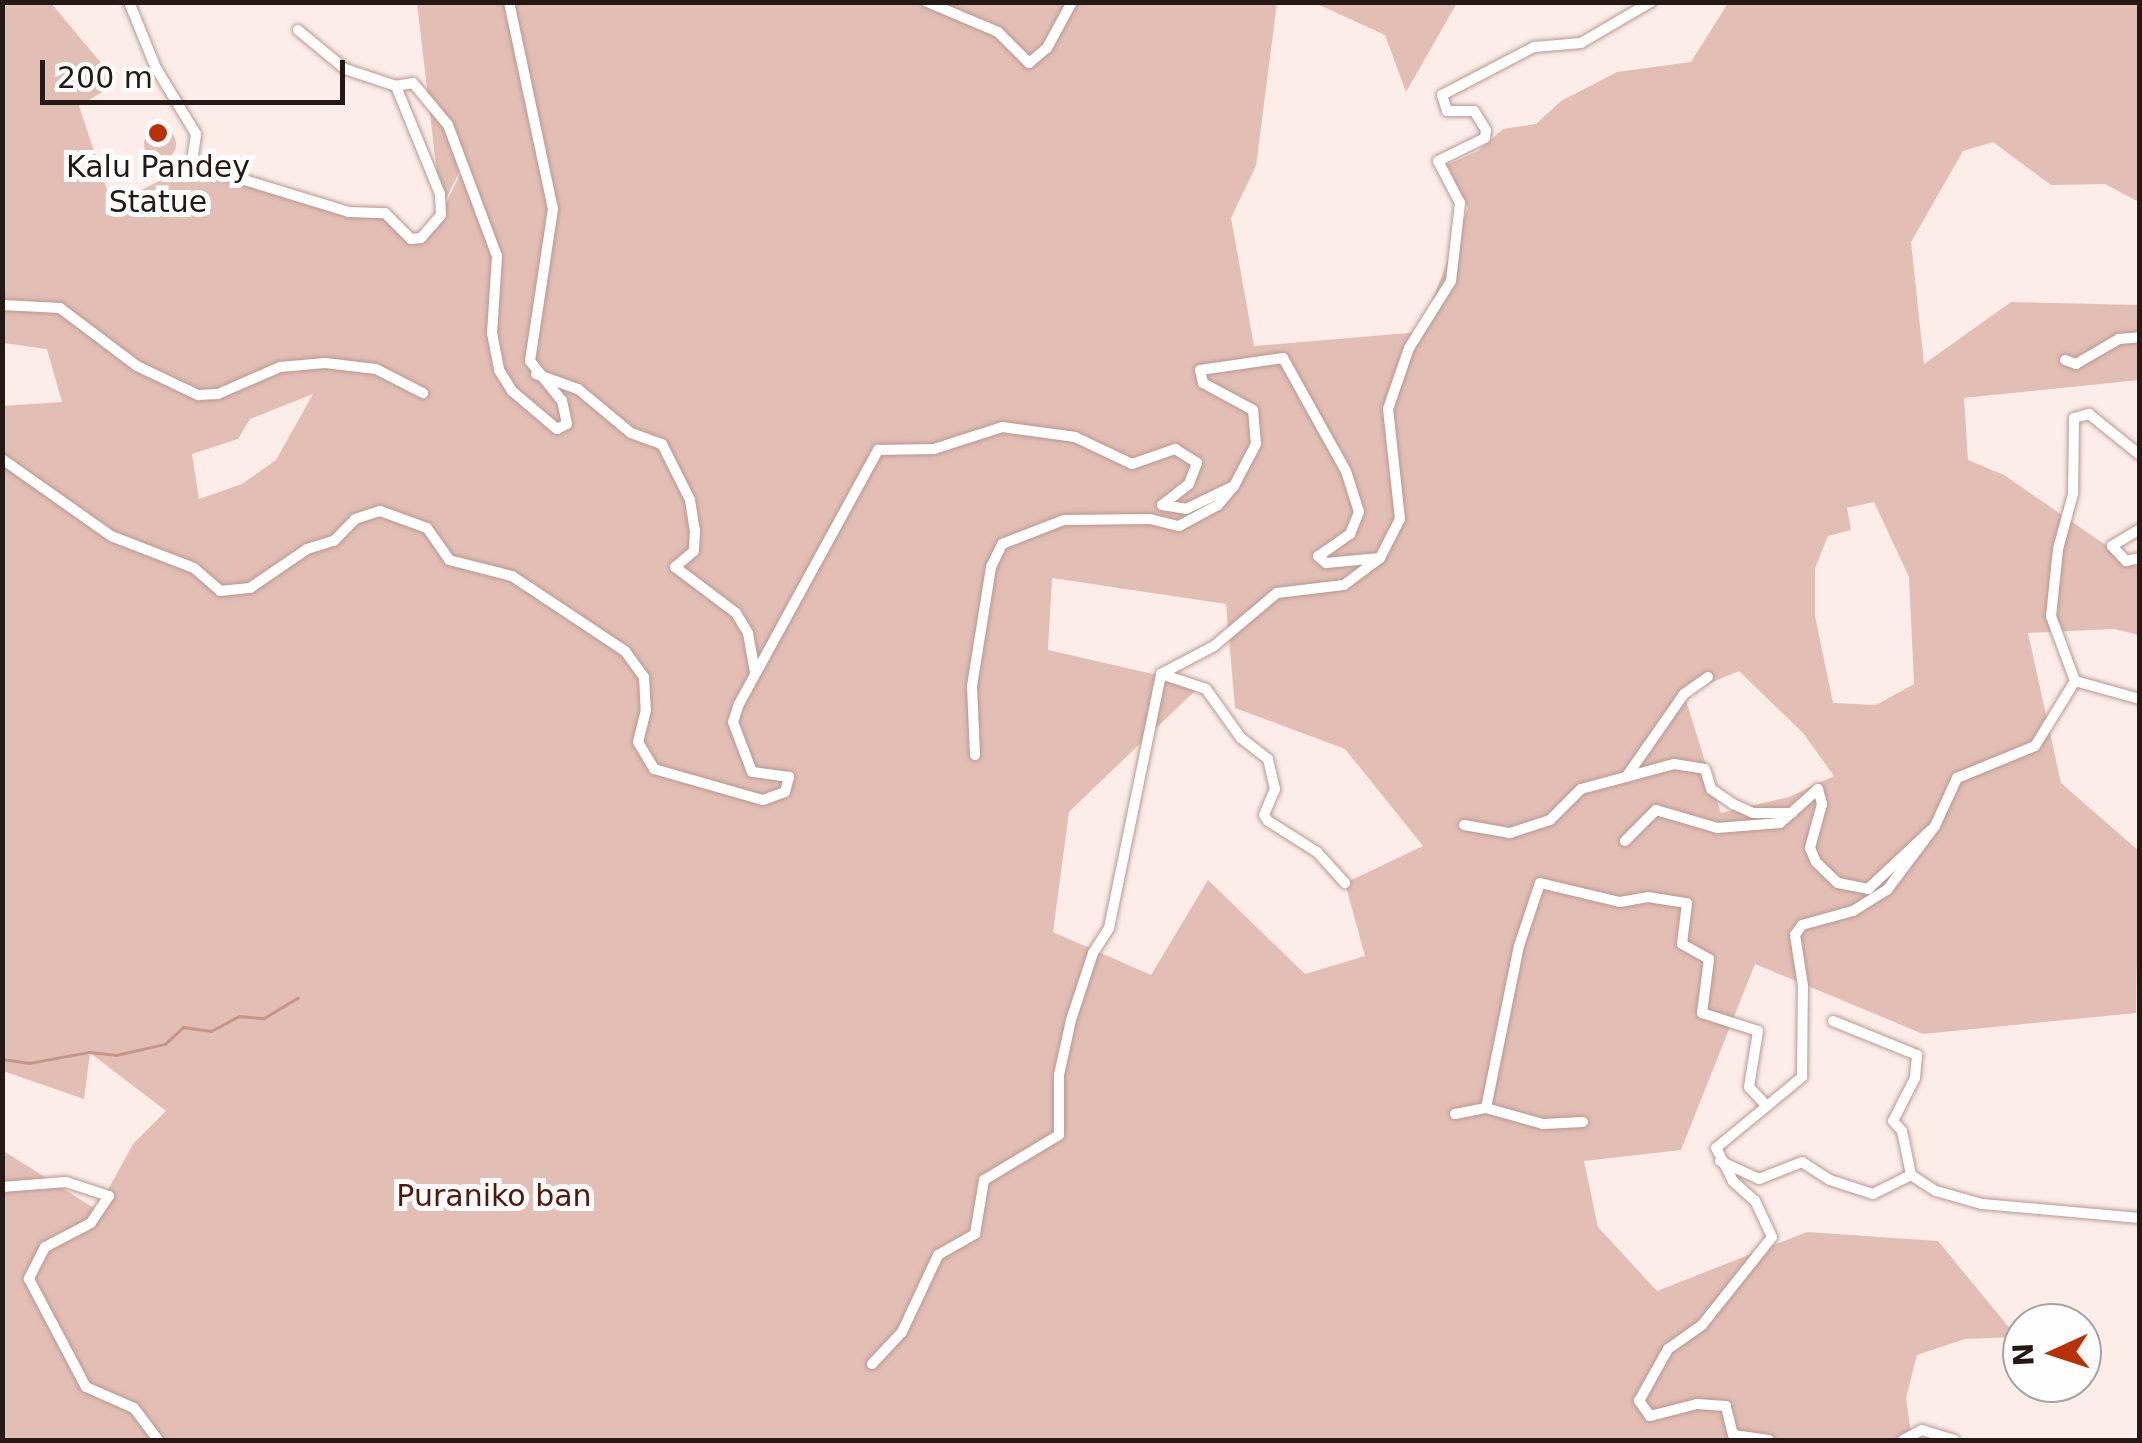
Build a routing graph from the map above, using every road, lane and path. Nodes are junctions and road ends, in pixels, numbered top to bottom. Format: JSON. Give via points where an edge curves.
{"nodes":[{"id":1,"x":129,"y":2,"type":"edge"},
{"id":2,"x":509,"y":2,"type":"edge"},
{"id":3,"x":928,"y":2,"type":"edge"},
{"id":4,"x":1072,"y":2,"type":"edge"},
{"id":5,"x":1651,"y":2,"type":"edge"},
{"id":6,"x":298,"y":30,"type":"dead end"},
{"id":7,"x":396,"y":86,"type":"junction"},
{"id":8,"x":2,"y":304,"type":"edge"},
{"id":9,"x":2140,"y":337,"type":"edge"},
{"id":10,"x":2065,"y":360,"type":"dead end"},
{"id":11,"x":535,"y":374,"type":"junction"},
{"id":12,"x":423,"y":393,"type":"dead end"},
{"id":13,"x":2140,"y":456,"type":"edge"},
{"id":14,"x":2,"y":459,"type":"edge"},
{"id":15,"x":1234,"y":486,"type":"junction"},
{"id":16,"x":2140,"y":530,"type":"edge"},
{"id":17,"x":1380,"y":558,"type":"junction"},
{"id":18,"x":2140,"y":558,"type":"edge"},
{"id":19,"x":755,"y":672,"type":"junction"},
{"id":20,"x":1161,"y":674,"type":"junction"},
{"id":21,"x":1708,"y":677,"type":"dead end"},
{"id":22,"x":2075,"y":681,"type":"junction"},
{"id":23,"x":2140,"y":699,"type":"edge"},
{"id":24,"x":976,"y":754,"type":"dead end"},
{"id":25,"x":1626,"y":777,"type":"junction"},
{"id":26,"x":1792,"y":813,"type":"junction"},
{"id":27,"x":1464,"y":824,"type":"dead end"},
{"id":28,"x":1932,"y":830,"type":"junction"},
{"id":29,"x":1625,"y":841,"type":"dead end"},
{"id":30,"x":1345,"y":882,"type":"dead end"},
{"id":31,"x":1833,"y":1021,"type":"dead end"},
{"id":32,"x":1767,"y":1106,"type":"junction"},
{"id":33,"x":1486,"y":1108,"type":"junction"},
{"id":34,"x":1455,"y":1114,"type":"dead end"},
{"id":35,"x":1583,"y":1122,"type":"dead end"},
{"id":36,"x":1719,"y":1161,"type":"junction"},
{"id":37,"x":1911,"y":1176,"type":"junction"},
{"id":38,"x":2,"y":1187,"type":"edge"},
{"id":39,"x":2140,"y":1218,"type":"edge"},
{"id":40,"x":872,"y":1364,"type":"dead end"},
{"id":41,"x":1732,"y":1438,"type":"edge"},
{"id":42,"x":158,"y":1440,"type":"edge"},
{"id":43,"x":1769,"y":1440,"type":"edge"},
{"id":44,"x":1903,"y":1440,"type":"edge"},
{"id":45,"x":1954,"y":1440,"type":"edge"}],
"edges":[{"from":1,"to":7,"type":"street","via":[[156,68],[196,134],[192,164],[349,212],[385,212],[410,239],[421,238],[441,214],[440,194]]},
{"from":2,"to":11,"type":"street","via":[[553,209],[534,305]]},
{"from":3,"to":4,"type":"street","via":[[998,32],[1028,62],[1054,37]]},
{"from":5,"to":17,"type":"street","via":[[1581,43],[1534,47],[1442,96],[1447,110],[1474,111],[1486,130],[1484,138],[1438,162],[1460,204],[1451,281],[1409,348],[1388,409],[1400,519]]},
{"from":6,"to":7,"type":"street","via":[[345,69]]},
{"from":7,"to":11,"type":"street","via":[[412,83],[428,96],[469,167],[497,256],[492,332],[504,381],[544,422],[562,428],[568,417],[562,401]]},
{"from":8,"to":12,"type":"street","via":[[60,308],[137,366],[198,394],[218,394],[280,367],[326,363],[376,369]]},
{"from":9,"to":10,"type":"street","via":[[2119,339],[2076,364]]},
{"from":11,"to":19,"type":"street","via":[[578,389],[632,433],[662,444],[690,500],[696,530],[694,551],[675,568],[736,613],[748,633]]},
{"from":13,"to":22,"type":"street","via":[[2089,414],[2074,418],[2071,507],[2058,549],[2051,616]]},
{"from":14,"to":19,"type":"street","via":[[111,536],[194,568],[220,591],[250,588],[307,549],[334,541],[356,519],[380,512],[427,528],[450,560],[512,576],[625,651],[644,677],[646,710],[638,742],[654,769],[763,800],[791,786],[789,776],[752,772],[740,754],[733,722]]},
{"from":15,"to":17,"type":"street","via":[[1253,460],[1257,418],[1239,400],[1203,383],[1200,370],[1283,358],[1346,471],[1359,512],[1350,534],[1318,556],[1326,564]]},
{"from":15,"to":19,"type":"street","via":[[1186,509],[1166,510],[1164,499],[1189,484],[1197,463],[1184,450],[1132,464],[1050,430],[1002,426],[934,449],[878,450],[809,586],[782,616]]},
{"from":15,"to":24,"type":"street","via":[[1218,505],[1180,526],[1150,519],[1064,520],[1002,544],[992,567],[972,686]]},
{"from":16,"to":18,"type":"street","via":[[2112,546],[2126,561]]},
{"from":17,"to":20,"type":"street","via":[[1344,585],[1277,593],[1214,646]]},
{"from":20,"to":30,"type":"street","via":[[1206,688],[1241,738],[1268,760],[1275,789],[1264,814],[1268,821],[1316,852]]},
{"from":20,"to":40,"type":"street","via":[[1109,928],[1093,953],[1071,1020],[1059,1075],[1060,1135],[984,1180],[975,1234],[938,1255],[902,1332]]},
{"from":21,"to":25,"type":"street","via":[[1684,694]]},
{"from":22,"to":23,"type":"street"},
{"from":22,"to":28,"type":"street","via":[[2035,746],[1966,772],[1949,786]]},
{"from":25,"to":26,"type":"street","via":[[1674,764],[1705,769],[1711,790],[1733,804],[1753,813]]},
{"from":25,"to":27,"type":"street","via":[[1582,789],[1550,820],[1510,833]]},
{"from":26,"to":28,"type":"street","via":[[1818,790],[1822,804],[1810,848],[1816,862],[1838,883],[1868,889]]},
{"from":26,"to":29,"type":"street","via":[[1780,823],[1716,828],[1656,810]]},
{"from":28,"to":32,"type":"street","via":[[1887,890],[1853,912],[1802,925],[1795,935],[1804,1068]]},
{"from":31,"to":37,"type":"street","via":[[1917,1055],[1915,1078],[1893,1122],[1902,1131]]},
{"from":32,"to":33,"type":"street","via":[[1749,1088],[1758,1031],[1702,1013],[1709,959],[1682,944],[1687,903],[1648,897],[1620,902],[1540,883]]},
{"from":32,"to":36,"type":"street","via":[[1716,1148]]},
{"from":33,"to":34,"type":"street"},
{"from":33,"to":35,"type":"street","via":[[1543,1124]]},
{"from":36,"to":37,"type":"street","via":[[1760,1179],[1811,1163],[1830,1180],[1873,1194]]},
{"from":36,"to":41,"type":"street","via":[[1756,1200],[1772,1237],[1702,1325],[1668,1349],[1639,1401],[1650,1416],[1697,1404],[1726,1406]]},
{"from":37,"to":39,"type":"street","via":[[1968,1201]]},
{"from":38,"to":42,"type":"street","via":[[66,1182],[109,1196],[91,1224],[46,1247],[29,1279],[86,1386],[134,1408]]},
{"from":41,"to":43,"type":"street"},
{"from":44,"to":45,"type":"street","via":[[1922,1430]]}]}
